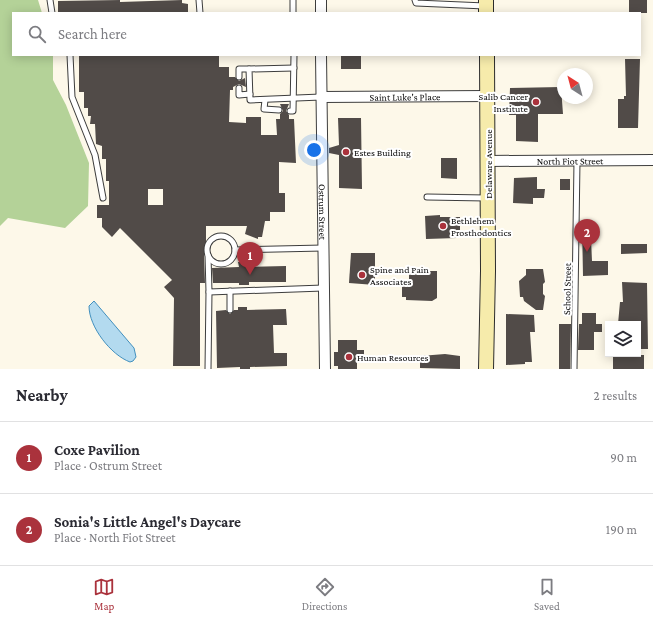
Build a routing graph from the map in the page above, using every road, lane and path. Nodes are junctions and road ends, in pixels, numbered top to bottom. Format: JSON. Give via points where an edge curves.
{"nodes":[{"id":1,"x":50,"y":0,"type":"edge"},
{"id":2,"x":199,"y":0,"type":"edge"},
{"id":3,"x":293,"y":0,"type":"edge"},
{"id":4,"x":320,"y":0,"type":"edge"},
{"id":5,"x":415,"y":0,"type":"edge"},
{"id":6,"x":486,"y":6,"type":"edge"},
{"id":7,"x":52,"y":12,"type":"edge"},
{"id":8,"x":200,"y":12,"type":"edge"},
{"id":9,"x":293,"y":12,"type":"edge"},
{"id":10,"x":321,"y":12,"type":"edge"},
{"id":11,"x":70,"y":56,"type":"edge"},
{"id":12,"x":294,"y":56,"type":"edge"},
{"id":13,"x":321,"y":56,"type":"edge"},
{"id":14,"x":487,"y":56,"type":"edge"},
{"id":15,"x":294,"y":68,"type":"junction"},
{"id":16,"x":249,"y":69,"type":"junction"},
{"id":17,"x":239,"y":77,"type":"dead end"},
{"id":18,"x":239,"y":88,"type":"dead end"},
{"id":19,"x":250,"y":94,"type":"junction"},
{"id":20,"x":488,"y":96,"type":"junction"},
{"id":21,"x":322,"y":97,"type":"junction"},
{"id":22,"x":294,"y":99,"type":"junction"},
{"id":23,"x":264,"y":100,"type":"junction"},
{"id":24,"x":279,"y":110,"type":"dead end"},
{"id":25,"x":290,"y":111,"type":"dead end"},
{"id":26,"x":488,"y":160,"type":"junction"},
{"id":27,"x":653,"y":160,"type":"edge"},
{"id":28,"x":577,"y":161,"type":"junction"},
{"id":29,"x":427,"y":197,"type":"dead end"},
{"id":30,"x":103,"y":198,"type":"dead end"},
{"id":31,"x":488,"y":198,"type":"junction"},
{"id":32,"x":323,"y":248,"type":"junction"},
{"id":33,"x":235,"y":250,"type":"junction"},
{"id":34,"x":208,"y":255,"type":"junction"},
{"id":35,"x":323,"y":288,"type":"junction"},
{"id":36,"x":230,"y":291,"type":"junction"},
{"id":37,"x":209,"y":292,"type":"junction"},
{"id":38,"x":230,"y":310,"type":"dead end"},
{"id":39,"x":208,"y":369,"type":"edge"},
{"id":40,"x":325,"y":369,"type":"edge"},
{"id":41,"x":486,"y":369,"type":"edge"},
{"id":42,"x":574,"y":369,"type":"edge"}],
"edges":[{"from":1,"to":7,"type":"lane"},
{"from":2,"to":8,"type":"lane"},
{"from":3,"to":9,"type":"lane"},
{"from":4,"to":10,"type":"street"},
{"from":5,"to":6,"type":"lane","via":[[416,3]]},
{"from":11,"to":30,"type":"lane","via":[[72,97],[95,155]]},
{"from":12,"to":15,"type":"lane"},
{"from":13,"to":21,"type":"street","name":"Ostrum Street"},
{"from":14,"to":20,"type":"main road","name":"Delaware Avenue"},
{"from":15,"to":16,"type":"lane"},
{"from":15,"to":22,"type":"lane"},
{"from":16,"to":17,"type":"lane","via":[[239,69]]},
{"from":16,"to":19,"type":"lane"},
{"from":18,"to":19,"type":"lane","via":[[240,94]]},
{"from":19,"to":23,"type":"lane","via":[[250,100]]},
{"from":20,"to":21,"type":"street","name":"Saint Luke's Place"},
{"from":20,"to":26,"type":"main road","name":"Delaware Avenue"},
{"from":21,"to":22,"type":"lane"},
{"from":21,"to":32,"type":"street","name":"Ostrum Street"},
{"from":22,"to":23,"type":"lane"},
{"from":22,"to":25,"type":"lane","via":[[294,111]]},
{"from":23,"to":24,"type":"lane","via":[[264,109]]},
{"from":26,"to":28,"type":"street","name":"North Fiot Street"},
{"from":26,"to":31,"type":"main road","name":"Delaware Avenue"},
{"from":27,"to":28,"type":"street","name":"North Fiot Street"},
{"from":28,"to":42,"type":"lane","name":"School Street"},
{"from":29,"to":31,"type":"lane"},
{"from":31,"to":41,"type":"main road","name":"Delaware Avenue"},
{"from":32,"to":33,"type":"lane"},
{"from":32,"to":35,"type":"street","name":"Ostrum Street"},
{"from":33,"to":34,"type":"lane","via":[[231,259],[223,263],[214,262]]},
{"from":33,"to":34,"type":"lane","via":[[229,239],[216,237],[208,246]]},
{"from":34,"to":37,"type":"lane"},
{"from":35,"to":36,"type":"lane"},
{"from":35,"to":40,"type":"street","name":"Ostrum Street"},
{"from":36,"to":37,"type":"lane"},
{"from":36,"to":38,"type":"lane"},
{"from":37,"to":39,"type":"lane"}]}
